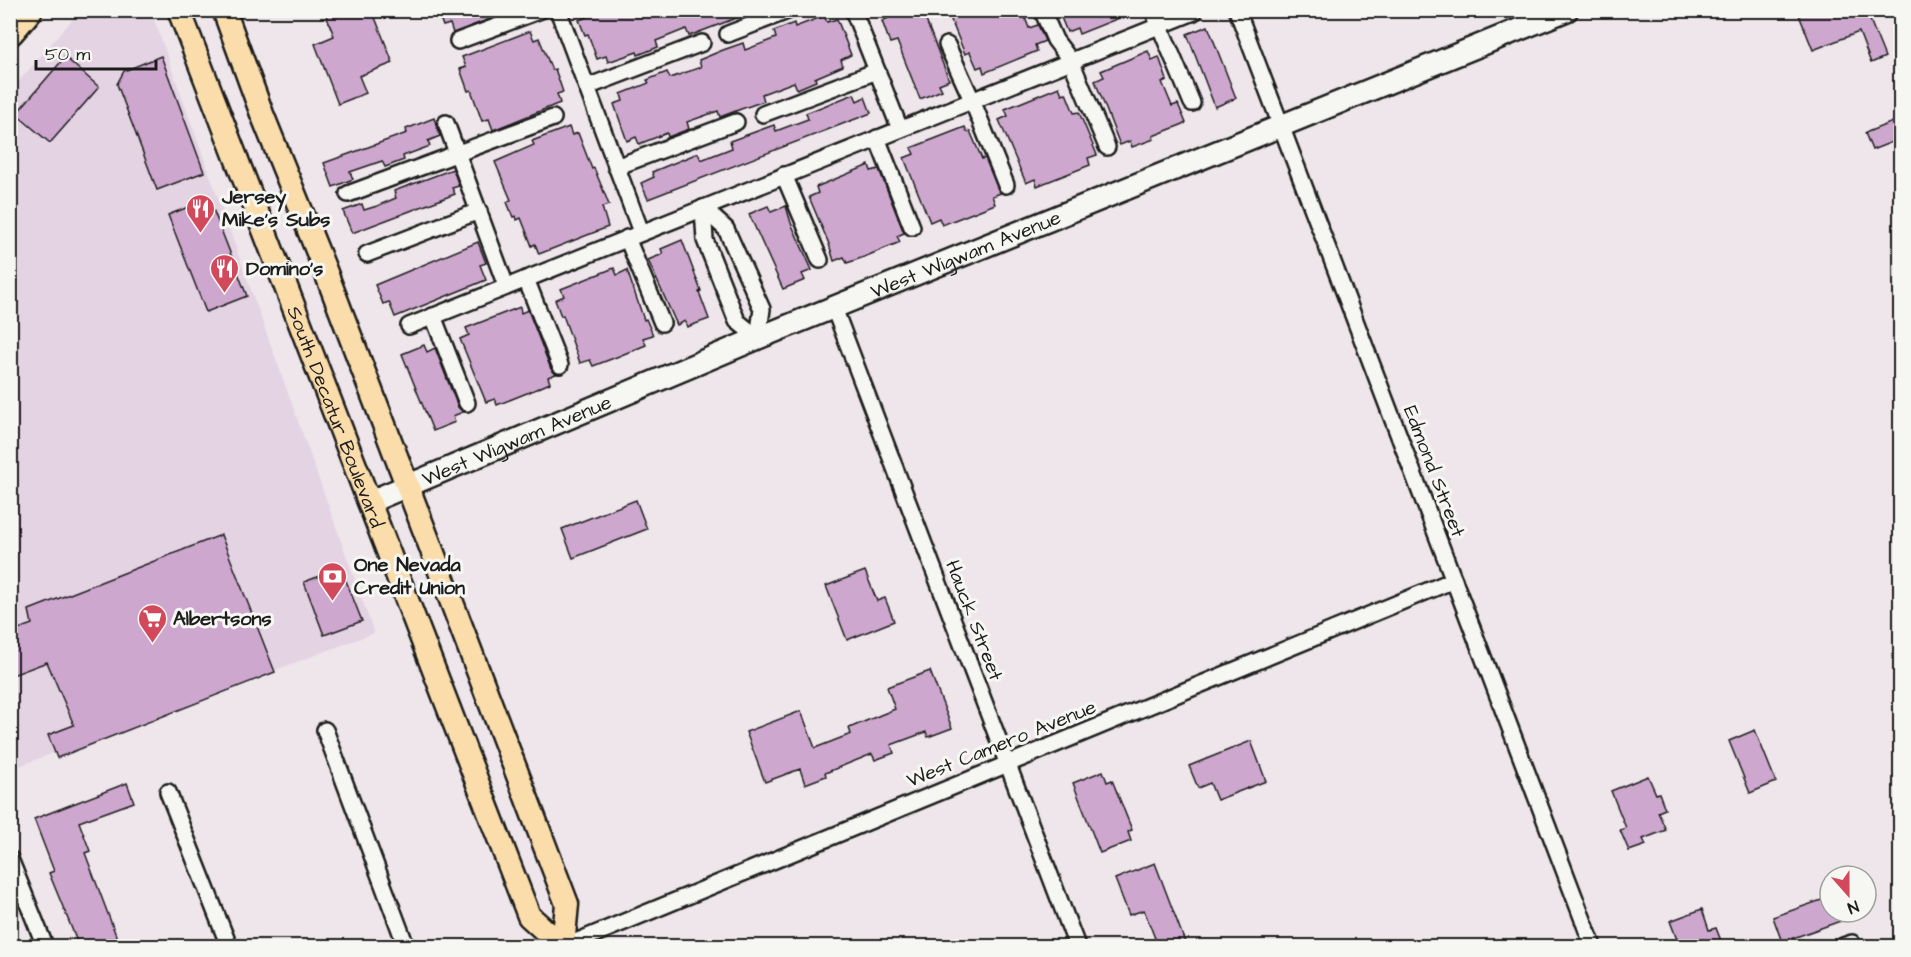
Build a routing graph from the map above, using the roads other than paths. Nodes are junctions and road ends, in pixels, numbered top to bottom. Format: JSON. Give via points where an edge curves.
{"nodes":[{"id":1,"x":28,"y":10,"type":"edge"},
{"id":2,"x":179,"y":10,"type":"edge"},
{"id":3,"x":224,"y":10,"type":"edge"},
{"id":4,"x":542,"y":10,"type":"edge"},
{"id":5,"x":558,"y":10,"type":"edge"},
{"id":6,"x":790,"y":10,"type":"edge"},
{"id":7,"x":853,"y":10,"type":"edge"},
{"id":8,"x":1042,"y":10,"type":"edge"},
{"id":9,"x":1153,"y":10,"type":"edge"},
{"id":10,"x":1237,"y":10,"type":"edge"},
{"id":11,"x":1567,"y":10,"type":"edge"},
{"id":12,"x":1194,"y":12,"type":"edge"},
{"id":13,"x":1159,"y":26,"type":"junction"},
{"id":14,"x":10,"y":31,"type":"edge"},
{"id":15,"x":728,"y":34,"type":"dead end"},
{"id":16,"x":458,"y":42,"type":"dead end"},
{"id":17,"x":702,"y":43,"type":"dead end"},
{"id":18,"x":947,"y":45,"type":"dead end"},
{"id":19,"x":1071,"y":61,"type":"junction"},
{"id":20,"x":877,"y":71,"type":"junction"},
{"id":21,"x":587,"y":87,"type":"junction"},
{"id":22,"x":972,"y":100,"type":"junction"},
{"id":23,"x":1192,"y":103,"type":"dead end"},
{"id":24,"x":763,"y":114,"type":"dead end"},
{"id":25,"x":553,"y":118,"type":"dead end"},
{"id":26,"x":736,"y":122,"type":"dead end"},
{"id":27,"x":446,"y":123,"type":"dead end"},
{"id":28,"x":1281,"y":126,"type":"junction"},
{"id":29,"x":900,"y":129,"type":"junction"},
{"id":30,"x":877,"y":138,"type":"junction"},
{"id":31,"x":1107,"y":147,"type":"dead end"},
{"id":32,"x":457,"y":154,"type":"junction"},
{"id":33,"x":616,"y":167,"type":"junction"},
{"id":34,"x":784,"y":175,"type":"junction"},
{"id":35,"x":1006,"y":185,"type":"dead end"},
{"id":36,"x":348,"y":194,"type":"dead end"},
{"id":37,"x":703,"y":208,"type":"junction"},
{"id":38,"x":478,"y":211,"type":"junction"},
{"id":39,"x":912,"y":227,"type":"dead end"},
{"id":40,"x":634,"y":235,"type":"junction"},
{"id":41,"x":367,"y":254,"type":"dead end"},
{"id":42,"x":820,"y":260,"type":"dead end"},
{"id":43,"x":526,"y":279,"type":"junction"},
{"id":44,"x":507,"y":286,"type":"junction"},
{"id":45,"x":834,"y":308,"type":"junction"},
{"id":46,"x":433,"y":316,"type":"junction"},
{"id":47,"x":662,"y":323,"type":"dead end"},
{"id":48,"x":410,"y":326,"type":"dead end"},
{"id":49,"x":758,"y":338,"type":"junction"},
{"id":50,"x":560,"y":366,"type":"dead end"},
{"id":51,"x":468,"y":403,"type":"dead end"},
{"id":52,"x":407,"y":486,"type":"junction"},
{"id":53,"x":369,"y":502,"type":"junction"},
{"id":54,"x":1454,"y":580,"type":"junction"},
{"id":55,"x":326,"y":730,"type":"dead end"},
{"id":56,"x":1007,"y":763,"type":"junction"},
{"id":57,"x":168,"y":792,"type":"dead end"},
{"id":58,"x":10,"y":859,"type":"edge"},
{"id":59,"x":45,"y":946,"type":"edge"},
{"id":60,"x":229,"y":946,"type":"edge"},
{"id":61,"x":406,"y":946,"type":"edge"},
{"id":62,"x":564,"y":946,"type":"edge"},
{"id":63,"x":1077,"y":946,"type":"edge"},
{"id":64,"x":1593,"y":946,"type":"edge"}],
"edges":[{"from":1,"to":14,"type":"highway"},
{"from":2,"to":53,"type":"main road","name":"South Decatur Boulevard"},
{"from":3,"to":52,"type":"main road"},
{"from":4,"to":16,"type":"street"},
{"from":5,"to":21,"type":"street"},
{"from":6,"to":15,"type":"street"},
{"from":7,"to":20,"type":"street"},
{"from":8,"to":19,"type":"street","via":[[1055,40]]},
{"from":9,"to":13,"type":"street"},
{"from":10,"to":28,"type":"street","name":"Edmond Street"},
{"from":11,"to":28,"type":"street","name":"West Wigwam Avenue"},
{"from":12,"to":13,"type":"street"},
{"from":13,"to":19,"type":"street"},
{"from":13,"to":23,"type":"street"},
{"from":17,"to":21,"type":"street"},
{"from":18,"to":22,"type":"street"},
{"from":19,"to":22,"type":"street"},
{"from":19,"to":31,"type":"street"},
{"from":20,"to":24,"type":"street"},
{"from":20,"to":29,"type":"street"},
{"from":21,"to":33,"type":"street"},
{"from":22,"to":29,"type":"street"},
{"from":22,"to":35,"type":"street"},
{"from":25,"to":32,"type":"street"},
{"from":26,"to":33,"type":"street"},
{"from":27,"to":32,"type":"street"},
{"from":28,"to":45,"type":"street","name":"West Wigwam Avenue"},
{"from":28,"to":54,"type":"street","name":"Edmond Street"},
{"from":29,"to":30,"type":"street"},
{"from":30,"to":34,"type":"street"},
{"from":30,"to":39,"type":"street"},
{"from":32,"to":36,"type":"street"},
{"from":32,"to":38,"type":"street"},
{"from":33,"to":40,"type":"street"},
{"from":34,"to":37,"type":"street"},
{"from":34,"to":42,"type":"street"},
{"from":37,"to":40,"type":"street"},
{"from":37,"to":49,"type":"street","via":[[705,240],[737,321]]},
{"from":37,"to":49,"type":"street","via":[[726,229],[762,309]]},
{"from":38,"to":41,"type":"street"},
{"from":38,"to":44,"type":"street"},
{"from":40,"to":43,"type":"street"},
{"from":40,"to":47,"type":"street"},
{"from":43,"to":44,"type":"street"},
{"from":43,"to":50,"type":"street"},
{"from":44,"to":46,"type":"street"},
{"from":45,"to":49,"type":"street","name":"West Wigwam Avenue"},
{"from":45,"to":56,"type":"street","name":"Hauck Street"},
{"from":46,"to":48,"type":"street"},
{"from":46,"to":51,"type":"street"},
{"from":49,"to":52,"type":"street","name":"West Wigwam Avenue"},
{"from":52,"to":53,"type":"street","name":"West Wigwam Avenue"},
{"from":52,"to":62,"type":"main road","via":[[567,904]]},
{"from":53,"to":62,"type":"main road","name":"South Decatur Boulevard","via":[[529,916]]},
{"from":54,"to":56,"type":"street","name":"West Camero Avenue"},
{"from":54,"to":64,"type":"street","name":"Edmond Street"},
{"from":55,"to":61,"type":"street"},
{"from":56,"to":62,"type":"street","name":"West Camero Avenue"},
{"from":56,"to":63,"type":"street","name":"Hauck Street"},
{"from":57,"to":60,"type":"street"},
{"from":58,"to":59,"type":"street"}]}
